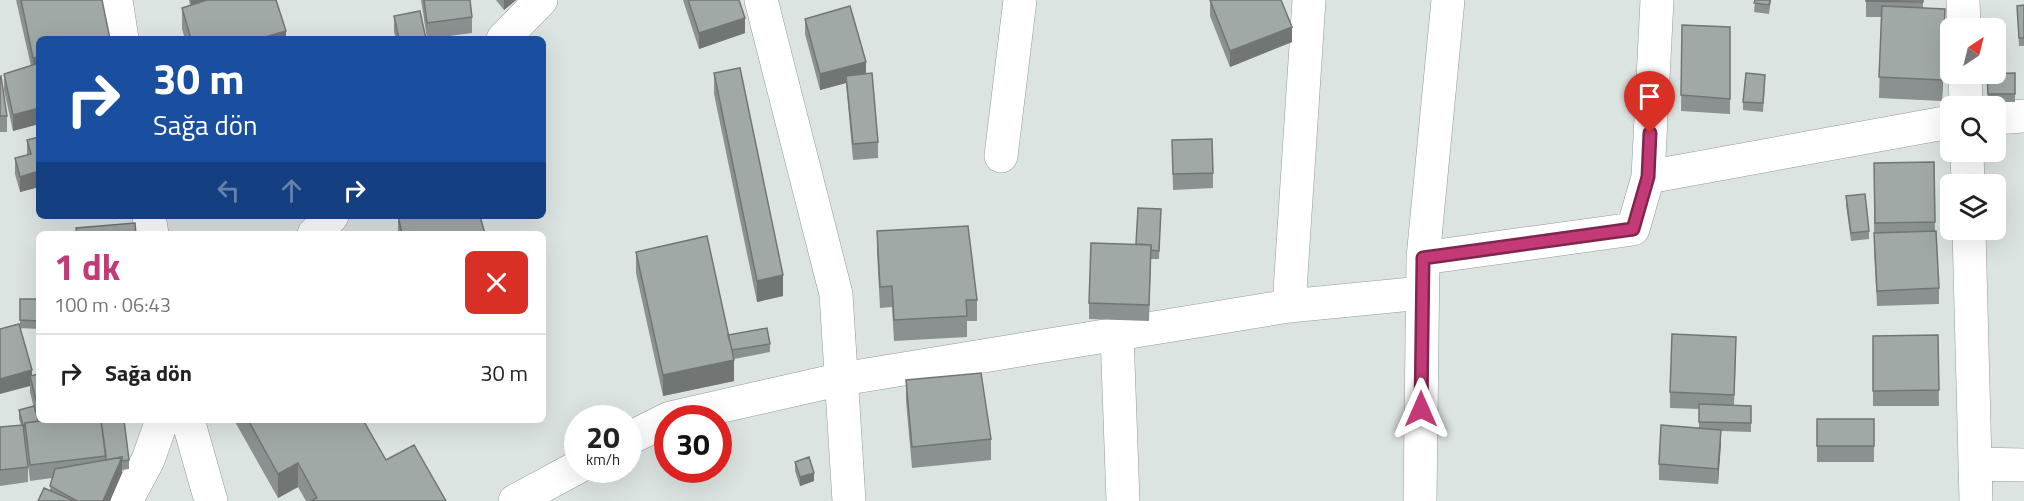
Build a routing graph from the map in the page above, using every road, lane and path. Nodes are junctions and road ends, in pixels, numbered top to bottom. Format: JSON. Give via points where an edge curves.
{"nodes":[{"id":1,"x":116,"y":0,"type":"edge"},
{"id":2,"x":541,"y":0,"type":"edge"},
{"id":3,"x":761,"y":0,"type":"edge"},
{"id":4,"x":1020,"y":0,"type":"edge"},
{"id":5,"x":1309,"y":0,"type":"edge"},
{"id":6,"x":1448,"y":0,"type":"edge"},
{"id":7,"x":1657,"y":0,"type":"edge"},
{"id":8,"x":1964,"y":0,"type":"edge"},
{"id":9,"x":1964,"y":18,"type":"edge"},
{"id":10,"x":122,"y":36,"type":"edge"},
{"id":11,"x":506,"y":36,"type":"edge"},
{"id":12,"x":2024,"y":116,"type":"edge"},
{"id":13,"x":2006,"y":117,"type":"edge"},
{"id":14,"x":1940,"y":124,"type":"edge"},
{"id":15,"x":1001,"y":156,"type":"dead end"},
{"id":16,"x":1648,"y":177,"type":"junction"},
{"id":17,"x":329,"y":219,"type":"edge"},
{"id":18,"x":317,"y":231,"type":"edge"},
{"id":19,"x":1969,"y":240,"type":"edge"},
{"id":20,"x":1423,"y":258,"type":"junction"},
{"id":21,"x":1422,"y":293,"type":"junction"},
{"id":22,"x":1289,"y":306,"type":"junction"},
{"id":23,"x":1117,"y":334,"type":"junction"},
{"id":24,"x":842,"y":379,"type":"junction"},
{"id":25,"x":730,"y":405,"type":"edge"},
{"id":26,"x":189,"y":423,"type":"edge"},
{"id":27,"x":160,"y":426,"type":"edge"},
{"id":28,"x":195,"y":452,"type":"junction"},
{"id":29,"x":1976,"y":464,"type":"junction"},
{"id":30,"x":2024,"y":465,"type":"edge"},
{"id":31,"x":564,"y":475,"type":"edge"},
{"id":32,"x":126,"y":501,"type":"edge"},
{"id":33,"x":212,"y":501,"type":"edge"},
{"id":34,"x":515,"y":501,"type":"edge"},
{"id":35,"x":849,"y":501,"type":"edge"},
{"id":36,"x":1123,"y":501,"type":"edge"},
{"id":37,"x":1420,"y":501,"type":"edge"},
{"id":38,"x":1976,"y":501,"type":"edge"}],
"edges":[{"from":1,"to":10,"type":"street"},
{"from":2,"to":11,"type":"street"},
{"from":3,"to":24,"type":"street","via":[[836,294]]},
{"from":4,"to":15,"type":"street"},
{"from":5,"to":22,"type":"street"},
{"from":6,"to":20,"type":"street"},
{"from":7,"to":16,"type":"street"},
{"from":8,"to":9,"type":"street"},
{"from":12,"to":13,"type":"street"},
{"from":14,"to":16,"type":"street"},
{"from":16,"to":20,"type":"street","via":[[1633,229]]},
{"from":17,"to":18,"type":"street"},
{"from":19,"to":29,"type":"street"},
{"from":20,"to":21,"type":"street"},
{"from":21,"to":22,"type":"street"},
{"from":21,"to":37,"type":"street"},
{"from":22,"to":23,"type":"street"},
{"from":23,"to":24,"type":"street"},
{"from":23,"to":36,"type":"street"},
{"from":24,"to":25,"type":"street"},
{"from":24,"to":35,"type":"street"},
{"from":26,"to":28,"type":"street"},
{"from":27,"to":28,"type":"street"},
{"from":27,"to":32,"type":"street","via":[[148,460]]},
{"from":28,"to":33,"type":"street"},
{"from":29,"to":30,"type":"street"},
{"from":29,"to":38,"type":"street"},
{"from":31,"to":34,"type":"street"}]}
